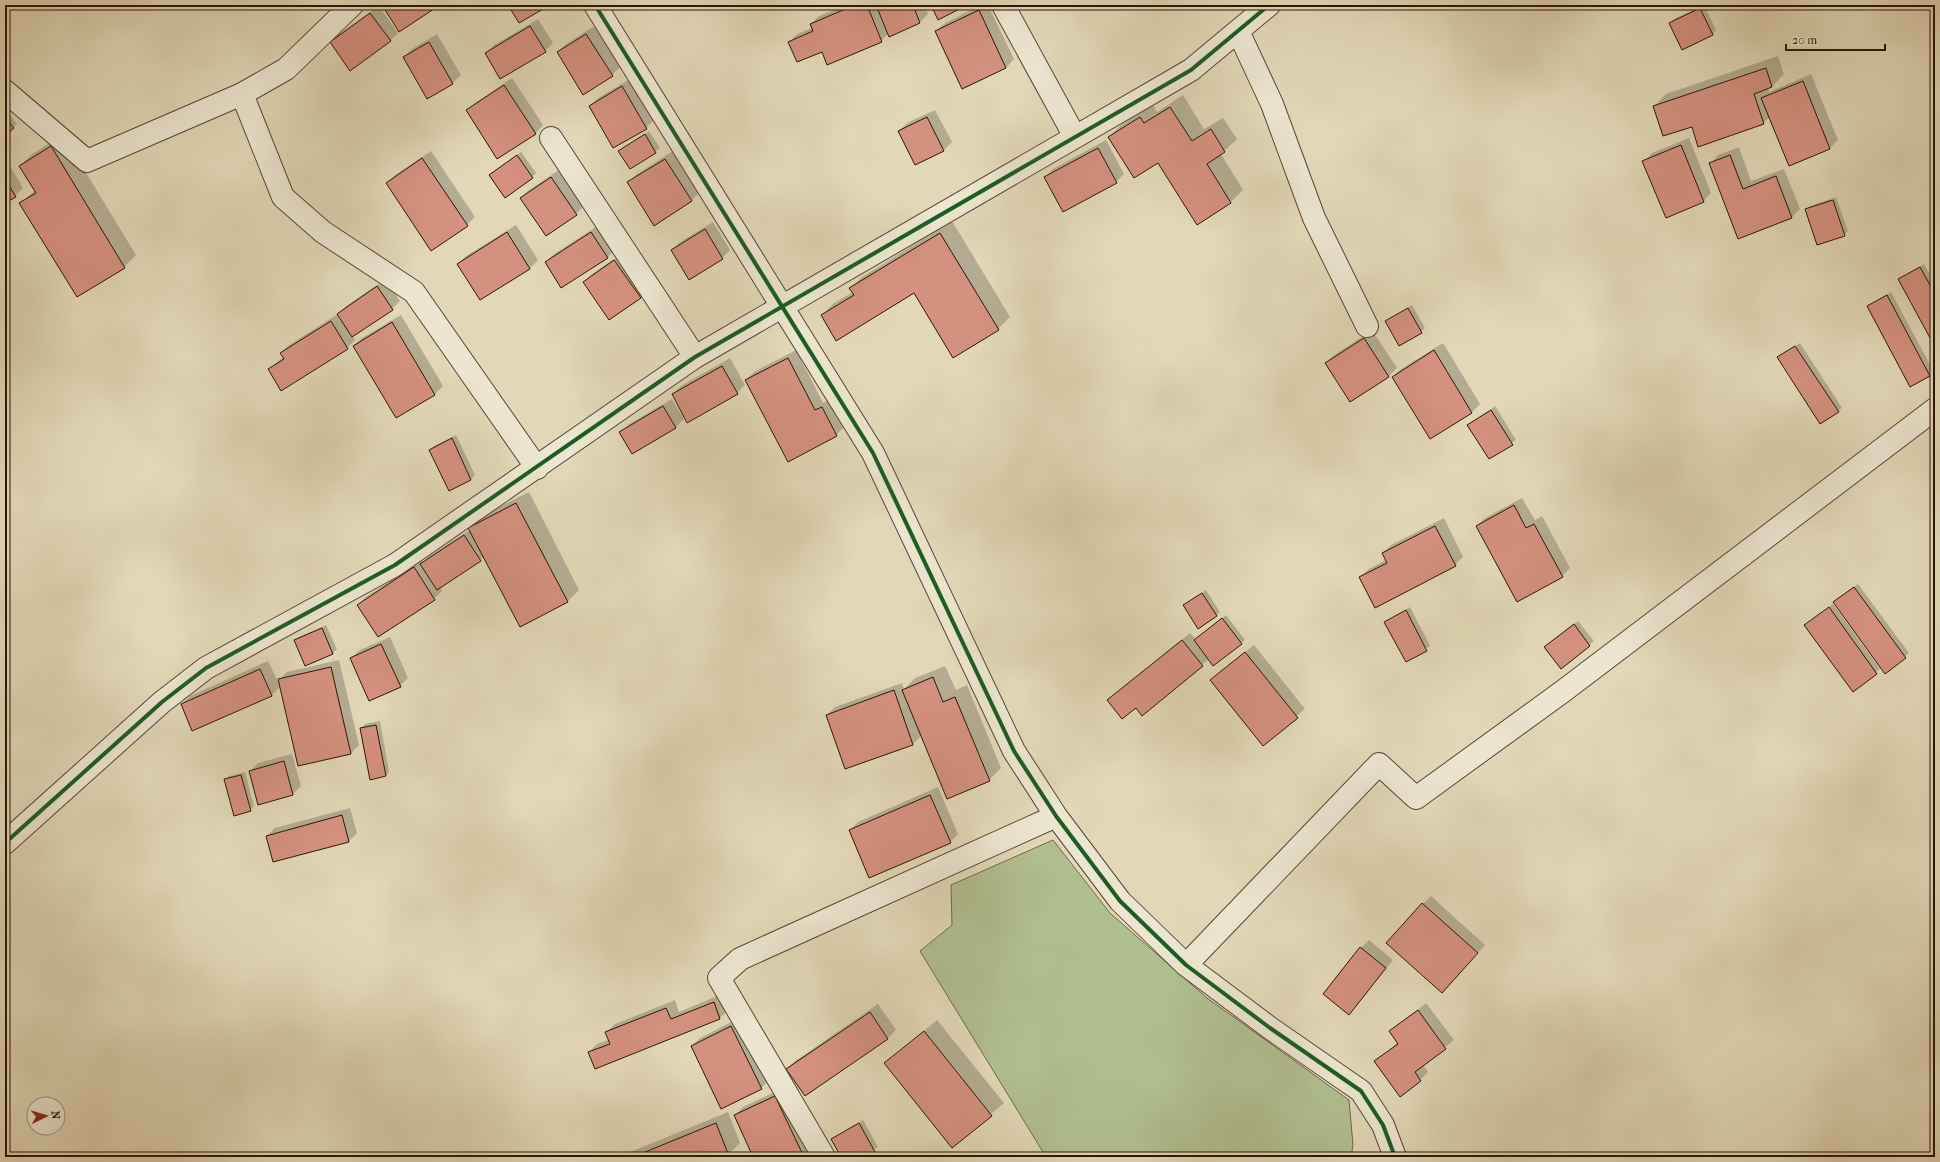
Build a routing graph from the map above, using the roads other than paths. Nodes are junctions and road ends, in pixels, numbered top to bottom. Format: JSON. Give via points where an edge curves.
{"nodes":[{"id":1,"x":352,"y":5,"type":"edge"},
{"id":2,"x":595,"y":5,"type":"edge"},
{"id":3,"x":1003,"y":5,"type":"edge"},
{"id":4,"x":1269,"y":5,"type":"edge"},
{"id":5,"x":1238,"y":31,"type":"junction"},
{"id":6,"x":5,"y":92,"type":"edge"},
{"id":7,"x":242,"y":94,"type":"junction"},
{"id":8,"x":1075,"y":137,"type":"junction"},
{"id":9,"x":551,"y":138,"type":"dead end"},
{"id":10,"x":782,"y":306,"type":"junction"},
{"id":11,"x":1367,"y":326,"type":"dead end"},
{"id":12,"x":695,"y":357,"type":"junction"},
{"id":13,"x":1935,"y":408,"type":"edge"},
{"id":14,"x":537,"y":468,"type":"junction"},
{"id":15,"x":1056,"y":816,"type":"junction"},
{"id":16,"x":5,"y":843,"type":"edge"},
{"id":17,"x":1186,"y":965,"type":"junction"},
{"id":18,"x":824,"y":1157,"type":"edge"},
{"id":19,"x":1395,"y":1157,"type":"edge"}],
"edges":[{"from":1,"to":7,"type":"street","via":[[286,69]]},
{"from":2,"to":10,"type":"street"},
{"from":3,"to":8,"type":"street"},
{"from":4,"to":5,"type":"street"},
{"from":5,"to":8,"type":"street","via":[[1191,70]]},
{"from":5,"to":11,"type":"street","via":[[1272,104],[1314,218]]},
{"from":6,"to":7,"type":"street","via":[[87,161]]},
{"from":7,"to":14,"type":"street","via":[[282,197],[323,232],[414,292]]},
{"from":8,"to":10,"type":"street"},
{"from":9,"to":12,"type":"street"},
{"from":10,"to":12,"type":"street"},
{"from":10,"to":15,"type":"street","via":[[873,453],[1014,751]]},
{"from":12,"to":14,"type":"street"},
{"from":13,"to":17,"type":"street","via":[[1562,692],[1416,798],[1379,764]]},
{"from":14,"to":16,"type":"street","via":[[395,565],[206,668],[162,702]]},
{"from":15,"to":17,"type":"street","via":[[1120,901]]},
{"from":15,"to":18,"type":"street","via":[[740,959],[719,978]]},
{"from":17,"to":19,"type":"street","via":[[1270,1028],[1361,1091],[1383,1125]]}]}
